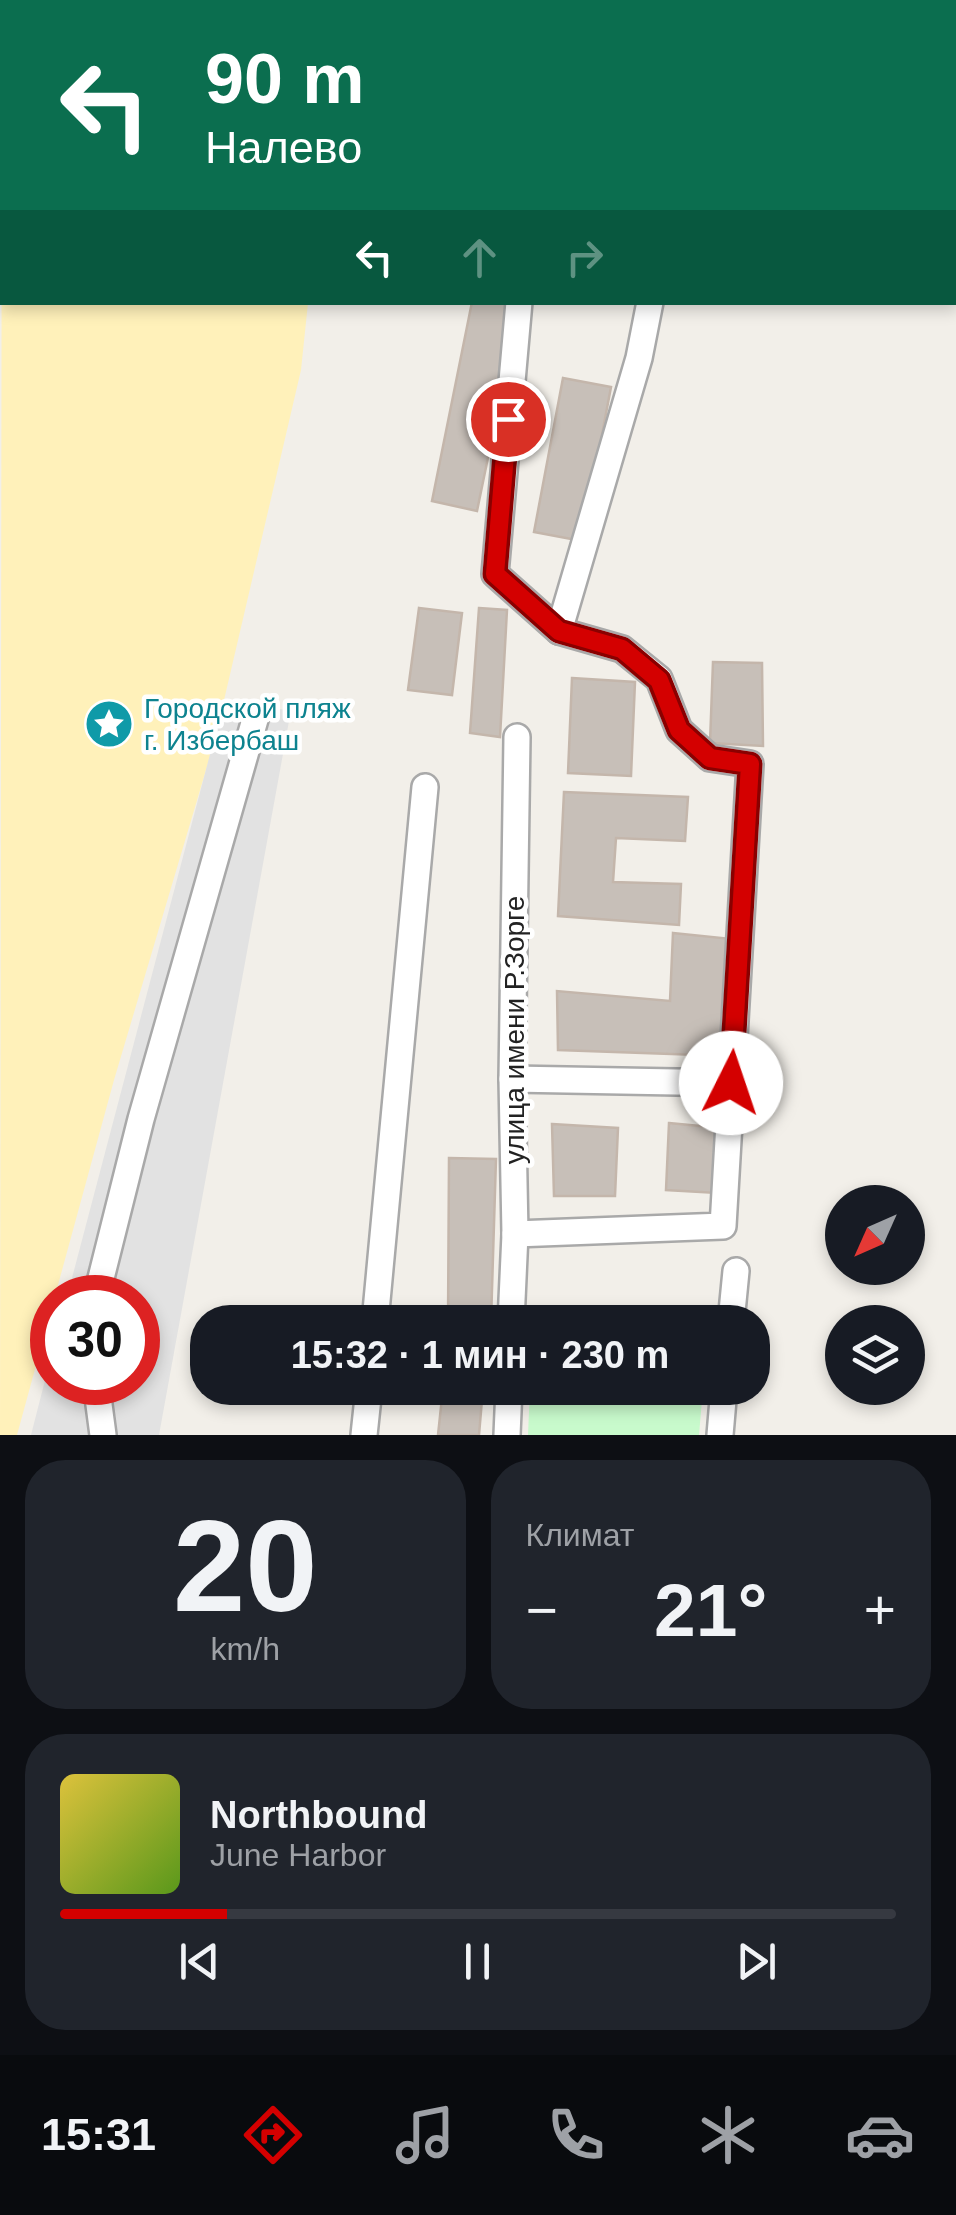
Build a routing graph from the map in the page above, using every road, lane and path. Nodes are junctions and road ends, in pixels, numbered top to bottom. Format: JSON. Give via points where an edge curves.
{"nodes":[{"id":1,"x":518,"y":305,"type":"edge"},
{"id":2,"x":649,"y":305,"type":"edge"},
{"id":3,"x":559,"y":631,"type":"junction"},
{"id":4,"x":256,"y":716,"type":"dead end"},
{"id":5,"x":518,"y":737,"type":"dead end"},
{"id":6,"x":426,"y":787,"type":"dead end"},
{"id":7,"x":512,"y":1078,"type":"junction"},
{"id":8,"x":731,"y":1083,"type":"junction"},
{"id":9,"x":515,"y":1234,"type":"junction"},
{"id":10,"x":736,"y":1271,"type":"dead end"},
{"id":11,"x":102,"y":1275,"type":"edge"},
{"id":12,"x":377,"y":1305,"type":"edge"},
{"id":13,"x":513,"y":1305,"type":"edge"},
{"id":14,"x":733,"y":1305,"type":"edge"},
{"id":15,"x":99,"y":1405,"type":"edge"},
{"id":16,"x":367,"y":1405,"type":"edge"},
{"id":17,"x":508,"y":1405,"type":"edge"},
{"id":18,"x":723,"y":1405,"type":"edge"},
{"id":19,"x":103,"y":1435,"type":"edge"},
{"id":20,"x":364,"y":1435,"type":"edge"},
{"id":21,"x":507,"y":1435,"type":"edge"},
{"id":22,"x":720,"y":1435,"type":"edge"}],
"edges":[{"from":1,"to":3,"type":"street","via":[[495,574]]},
{"from":2,"to":3,"type":"street"},
{"from":3,"to":8,"type":"street","via":[[622,649],[659,680],[679,730],[710,758],[750,764]]},
{"from":4,"to":11,"type":"street"},
{"from":5,"to":7,"type":"street","name":"улица имени Р.Зорге"},
{"from":6,"to":12,"type":"street"},
{"from":7,"to":8,"type":"street"},
{"from":7,"to":9,"type":"street","name":"улица имени Р.Зорге"},
{"from":8,"to":9,"type":"street","via":[[723,1226]]},
{"from":9,"to":13,"type":"street","name":"улица имени Р.Зорге"},
{"from":10,"to":14,"type":"street"},
{"from":15,"to":19,"type":"street"},
{"from":16,"to":20,"type":"street"},
{"from":17,"to":21,"type":"street"},
{"from":18,"to":22,"type":"street"}]}
